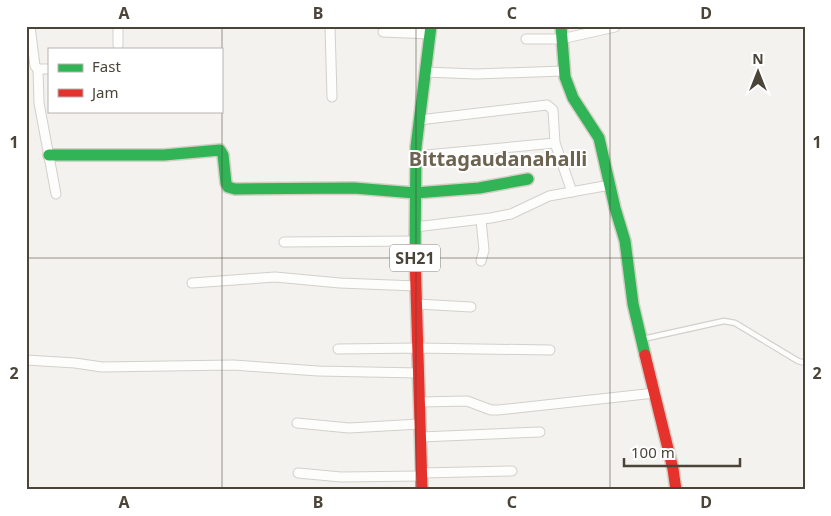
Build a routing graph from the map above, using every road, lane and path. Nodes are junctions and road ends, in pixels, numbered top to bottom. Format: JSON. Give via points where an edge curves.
{"nodes":[{"id":1,"x":30,"y":26,"type":"edge"},
{"id":2,"x":118,"y":26,"type":"edge"},
{"id":3,"x":330,"y":26,"type":"edge"},
{"id":4,"x":561,"y":26,"type":"edge"},
{"id":5,"x":615,"y":28,"type":"edge"},
{"id":6,"x":431,"y":30,"type":"edge"},
{"id":7,"x":383,"y":32,"type":"dead end"},
{"id":8,"x":526,"y":39,"type":"dead end"},
{"id":9,"x":561,"y":39,"type":"junction"},
{"id":10,"x":118,"y":45,"type":"dead end"},
{"id":11,"x":38,"y":69,"type":"junction"},
{"id":12,"x":48,"y":69,"type":"edge"},
{"id":13,"x":563,"y":71,"type":"junction"},
{"id":14,"x":425,"y":72,"type":"junction"},
{"id":15,"x":332,"y":97,"type":"dead end"},
{"id":16,"x":419,"y":120,"type":"junction"},
{"id":17,"x":555,"y":143,"type":"junction"},
{"id":18,"x":49,"y":154,"type":"junction"},
{"id":19,"x":415,"y":156,"type":"junction"},
{"id":20,"x":528,"y":179,"type":"dead end"},
{"id":21,"x":610,"y":185,"type":"junction"},
{"id":22,"x":572,"y":192,"type":"junction"},
{"id":23,"x":415,"y":193,"type":"junction"},
{"id":24,"x":56,"y":194,"type":"dead end"},
{"id":25,"x":482,"y":220,"type":"junction"},
{"id":26,"x":415,"y":227,"type":"junction"},
{"id":27,"x":415,"y":241,"type":"junction"},
{"id":28,"x":284,"y":242,"type":"dead end"},
{"id":29,"x":481,"y":260,"type":"dead end"},
{"id":30,"x":192,"y":283,"type":"dead end"},
{"id":31,"x":416,"y":286,"type":"junction"},
{"id":32,"x":417,"y":304,"type":"junction"},
{"id":33,"x":471,"y":307,"type":"dead end"},
{"id":34,"x":642,"y":339,"type":"junction"},
{"id":35,"x":418,"y":348,"type":"junction"},
{"id":36,"x":338,"y":349,"type":"dead end"},
{"id":37,"x":550,"y":350,"type":"dead end"},
{"id":38,"x":26,"y":360,"type":"edge"},
{"id":39,"x":805,"y":363,"type":"edge"},
{"id":40,"x":419,"y":373,"type":"junction"},
{"id":41,"x":654,"y":393,"type":"junction"},
{"id":42,"x":420,"y":402,"type":"junction"},
{"id":43,"x":297,"y":423,"type":"dead end"},
{"id":44,"x":420,"y":424,"type":"junction"},
{"id":45,"x":540,"y":432,"type":"dead end"},
{"id":46,"x":421,"y":437,"type":"junction"},
{"id":47,"x":512,"y":471,"type":"dead end"},
{"id":48,"x":298,"y":473,"type":"dead end"},
{"id":49,"x":422,"y":475,"type":"junction"},
{"id":50,"x":422,"y":490,"type":"edge"},
{"id":51,"x":676,"y":490,"type":"edge"}],
"edges":[{"from":1,"to":11,"type":"street"},
{"from":2,"to":10,"type":"street"},
{"from":3,"to":15,"type":"street"},
{"from":4,"to":9,"type":"street"},
{"from":5,"to":9,"type":"street"},
{"from":6,"to":7,"type":"street"},
{"from":6,"to":14,"type":"street","number":"SH21"},
{"from":8,"to":9,"type":"street"},
{"from":9,"to":13,"type":"street"},
{"from":11,"to":12,"type":"street"},
{"from":11,"to":18,"type":"street","via":[[39,103]]},
{"from":13,"to":14,"type":"street"},
{"from":13,"to":21,"type":"street","via":[[573,98],[599,138]]},
{"from":14,"to":16,"type":"street","number":"SH21"},
{"from":16,"to":17,"type":"street","via":[[547,105],[553,110]]},
{"from":16,"to":19,"type":"street","number":"SH21"},
{"from":17,"to":19,"type":"street"},
{"from":17,"to":22,"type":"street"},
{"from":18,"to":23,"type":"street","via":[[164,155],[220,150],[226,183],[231,188],[354,188]]},
{"from":18,"to":24,"type":"street"},
{"from":19,"to":23,"type":"street","number":"SH21"},
{"from":20,"to":23,"type":"street","via":[[479,188]]},
{"from":21,"to":22,"type":"street"},
{"from":21,"to":34,"type":"street","via":[[625,242]]},
{"from":22,"to":25,"type":"street","via":[[549,196],[511,214]]},
{"from":23,"to":26,"type":"street","number":"SH21"},
{"from":25,"to":26,"type":"street"},
{"from":25,"to":29,"type":"street","via":[[484,250]]},
{"from":26,"to":27,"type":"street","number":"SH21"},
{"from":27,"to":28,"type":"street"},
{"from":27,"to":31,"type":"street","number":"SH21"},
{"from":30,"to":31,"type":"street","via":[[275,277]]},
{"from":31,"to":32,"type":"street","number":"SH21"},
{"from":32,"to":33,"type":"street"},
{"from":32,"to":35,"type":"street","number":"SH21"},
{"from":34,"to":39,"type":"lane","via":[[729,321]]},
{"from":34,"to":41,"type":"street"},
{"from":35,"to":36,"type":"street"},
{"from":35,"to":37,"type":"street"},
{"from":35,"to":40,"type":"street","number":"SH21"},
{"from":38,"to":40,"type":"street","via":[[102,368],[233,365]]},
{"from":40,"to":42,"type":"street","number":"SH21"},
{"from":41,"to":42,"type":"street","via":[[498,410],[467,402]]},
{"from":41,"to":51,"type":"street"},
{"from":42,"to":44,"type":"street","number":"SH21"},
{"from":43,"to":44,"type":"street","via":[[349,428]]},
{"from":44,"to":46,"type":"street","number":"SH21"},
{"from":45,"to":46,"type":"street"},
{"from":46,"to":49,"type":"street","number":"SH21"},
{"from":47,"to":49,"type":"street"},
{"from":48,"to":49,"type":"street","via":[[341,477]]},
{"from":49,"to":50,"type":"street","number":"SH21"}]}
